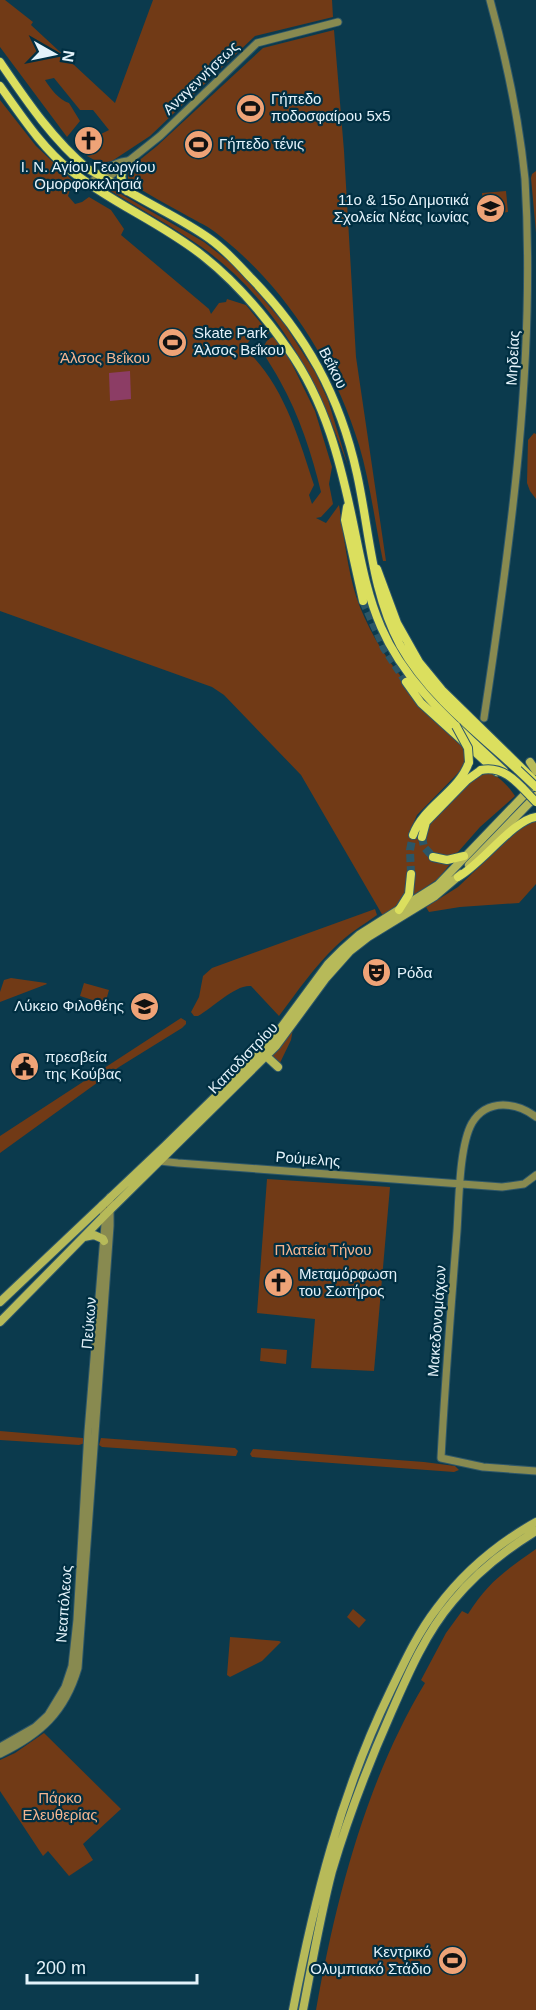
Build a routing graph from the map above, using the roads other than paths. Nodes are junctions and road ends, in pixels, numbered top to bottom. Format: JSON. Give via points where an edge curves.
{"nodes":[{"id":1,"x":490,"y":0,"type":"edge"},
{"id":2,"x":338,"y":22,"type":"dead end"},
{"id":3,"x":0,"y":62,"type":"edge"},
{"id":4,"x":0,"y":86,"type":"edge"},
{"id":5,"x":125,"y":164,"type":"junction"},
{"id":6,"x":102,"y":177,"type":"junction"},
{"id":7,"x":94,"y":187,"type":"junction"},
{"id":8,"x":128,"y":191,"type":"junction"},
{"id":9,"x":531,"y":346,"type":"edge"},
{"id":10,"x":348,"y":497,"type":"junction"},
{"id":11,"x":372,"y":554,"type":"junction"},
{"id":12,"x":363,"y":602,"type":"tunnel mouth"},
{"id":13,"x":410,"y":669,"type":"junction"},
{"id":14,"x":406,"y":682,"type":"tunnel mouth"},
{"id":15,"x":484,"y":718,"type":"dead end"},
{"id":16,"x":456,"y":726,"type":"junction"},
{"id":17,"x":530,"y":762,"type":"dead end"},
{"id":18,"x":518,"y":767,"type":"junction"},
{"id":19,"x":504,"y":771,"type":"junction"},
{"id":20,"x":536,"y":772,"type":"edge"},
{"id":21,"x":535,"y":789,"type":"edge"},
{"id":22,"x":533,"y":803,"type":"edge"},
{"id":23,"x":536,"y":817,"type":"edge"},
{"id":24,"x":464,"y":856,"type":"junction"},
{"id":25,"x":433,"y":857,"type":"dead end"},
{"id":26,"x":411,"y":874,"type":"tunnel mouth"},
{"id":27,"x":458,"y":877,"type":"junction"},
{"id":28,"x":399,"y":910,"type":"junction"},
{"id":29,"x":294,"y":1023,"type":"junction"},
{"id":30,"x":291,"y":1040,"type":"dead end"},
{"id":31,"x":267,"y":1056,"type":"junction"},
{"id":32,"x":278,"y":1067,"type":"dead end"},
{"id":33,"x":536,"y":1117,"type":"edge"},
{"id":34,"x":157,"y":1158,"type":"junction"},
{"id":35,"x":536,"y":1175,"type":"edge"},
{"id":36,"x":460,"y":1185,"type":"junction"},
{"id":37,"x":110,"y":1197,"type":"junction"},
{"id":38,"x":102,"y":1205,"type":"junction"},
{"id":39,"x":111,"y":1209,"type":"junction"},
{"id":40,"x":104,"y":1216,"type":"junction"},
{"id":41,"x":83,"y":1238,"type":"junction"},
{"id":42,"x":104,"y":1241,"type":"junction"},
{"id":43,"x":0,"y":1302,"type":"edge"},
{"id":44,"x":0,"y":1322,"type":"edge"},
{"id":45,"x":88,"y":1432,"type":"joint"},
{"id":46,"x":93,"y":1452,"type":"joint"},
{"id":47,"x":536,"y":1472,"type":"edge"},
{"id":48,"x":536,"y":1522,"type":"edge"},
{"id":49,"x":536,"y":1531,"type":"edge"},
{"id":50,"x":0,"y":1747,"type":"edge"},
{"id":51,"x":0,"y":1754,"type":"edge"},
{"id":52,"x":293,"y":2010,"type":"edge"},
{"id":53,"x":303,"y":2010,"type":"edge"}],
"edges":[{"from":1,"to":9,"type":"street","name":"Μηδείας","via":[[524,170]]},
{"from":2,"to":5,"type":"street","name":"Αναγεννήσεως","via":[[257,43],[160,136]]},
{"from":3,"to":6,"type":"main road","name":"Βεΐκου","via":[[60,143]]},
{"from":4,"to":7,"type":"main road","name":"Βεΐκου","via":[[50,151]]},
{"from":5,"to":6,"type":"street","name":"Αναγεννήσεως"},
{"from":5,"to":8,"type":"main road","via":[[121,177]]},
{"from":6,"to":7,"type":"street","name":"Αναγεννήσεως"},
{"from":6,"to":8,"type":"main road","name":"Βεΐκου"},
{"from":7,"to":10,"type":"main road","name":"Βεΐκου","via":[[202,255],[257,308],[302,370],[332,438]]},
{"from":8,"to":11,"type":"main road","name":"Βεΐκου","via":[[226,252],[270,297],[304,342],[327,382],[346,433]]},
{"from":9,"to":15,"type":"street","name":"Μηδείας","via":[[517,491]]},
{"from":10,"to":12,"type":"main road","via":[[345,520]]},
{"from":10,"to":13,"type":"main road","name":"Βεΐκου","via":[[372,602],[384,634]]},
{"from":11,"to":13,"type":"main road","name":"Βεΐκου","via":[[383,606]]},
{"from":11,"to":18,"type":"main road","via":[[397,623],[419,662]]},
{"from":13,"to":16,"type":"main road","name":"Βεΐκου","via":[[427,697]]},
{"from":13,"to":18,"type":"main road","name":"Βεΐκου"},
{"from":14,"to":21,"type":"main road","via":[[421,703],[479,756],[519,789]]},
{"from":16,"to":19,"type":"main road","name":"Βεΐκου","bridge":true},
{"from":16,"to":19,"type":"main road","bridge":true,"via":[[468,748],[469,762],[461,777],[423,817],[418,836],[426,822],[466,780],[481,770]]},
{"from":17,"to":20,"type":"main road"},
{"from":18,"to":20,"type":"main road"},
{"from":18,"to":21,"type":"main road","bridge":true},
{"from":19,"to":22,"type":"main road","name":"Βεΐκου","bridge":true},
{"from":21,"to":22,"type":"main road","name":"Καποδιστρίου"},
{"from":21,"to":24,"type":"main road","name":"Καποδιστρίου"},
{"from":22,"to":27,"type":"main road","name":"Καποδιστρίου"},
{"from":23,"to":27,"type":"main road","via":[[527,819]]},
{"from":24,"to":25,"type":"main road","via":[[453,860]]},
{"from":24,"to":28,"type":"main road","name":"Καποδιστρίου","via":[[438,885]]},
{"from":26,"to":28,"type":"main road","via":[[409,894]]},
{"from":27,"to":29,"type":"main road","name":"Καποδιστρίου","via":[[355,947],[326,978]]},
{"from":28,"to":34,"type":"main road","name":"Καποδιστρίου","via":[[359,935],[333,959],[271,1041]]},
{"from":29,"to":30,"type":"main road"},
{"from":29,"to":31,"type":"main road","name":"Καποδιστρίου"},
{"from":31,"to":32,"type":"main road"},
{"from":31,"to":34,"type":"main road","name":"Καποδιστρίου"},
{"from":33,"to":36,"type":"street","name":"Μακεδονομάχων","via":[[508,1104],[477,1117],[466,1137]]},
{"from":34,"to":36,"type":"street","name":"Ρούμελης"},
{"from":34,"to":37,"type":"main road","name":"Καποδιστρίου"},
{"from":34,"to":39,"type":"main road","name":"Καποδιστρίου"},
{"from":35,"to":36,"type":"street","name":"Ρούμελης","via":[[524,1184],[508,1187]]},
{"from":36,"to":47,"type":"street","name":"Μακεδονομάχων","via":[[441,1458]]},
{"from":37,"to":38,"type":"main road","name":"Καποδιστρίου"},
{"from":37,"to":39,"type":"street","name":"Πεύκων"},
{"from":38,"to":40,"type":"street","name":"Πεύκων"},
{"from":38,"to":43,"type":"main road","name":"Καποδιστρίου"},
{"from":39,"to":40,"type":"main road","name":"Καποδιστρίου"},
{"from":39,"to":46,"type":"street","name":"Πεύκων"},
{"from":40,"to":41,"type":"main road","name":"Καποδιστρίου"},
{"from":40,"to":42,"type":"street","name":"Πεύκων"},
{"from":41,"to":42,"type":"main road","via":[[98,1236]]},
{"from":41,"to":44,"type":"main road","name":"Καποδιστρίου"},
{"from":42,"to":45,"type":"street","name":"Πεύκων"},
{"from":45,"to":50,"type":"street","name":"Νεαπόλεως","via":[[72,1666],[48,1715]]},
{"from":46,"to":51,"type":"street","name":"Νεαπόλεως","via":[[75,1675],[52,1718],[39,1731]]},
{"from":48,"to":52,"type":"main road","via":[[462,1578],[428,1620],[397,1678],[371,1732],[330,1846]]},
{"from":49,"to":53,"type":"main road","via":[[488,1566],[457,1597],[431,1632],[405,1682],[340,1845],[321,1916]]}]}
